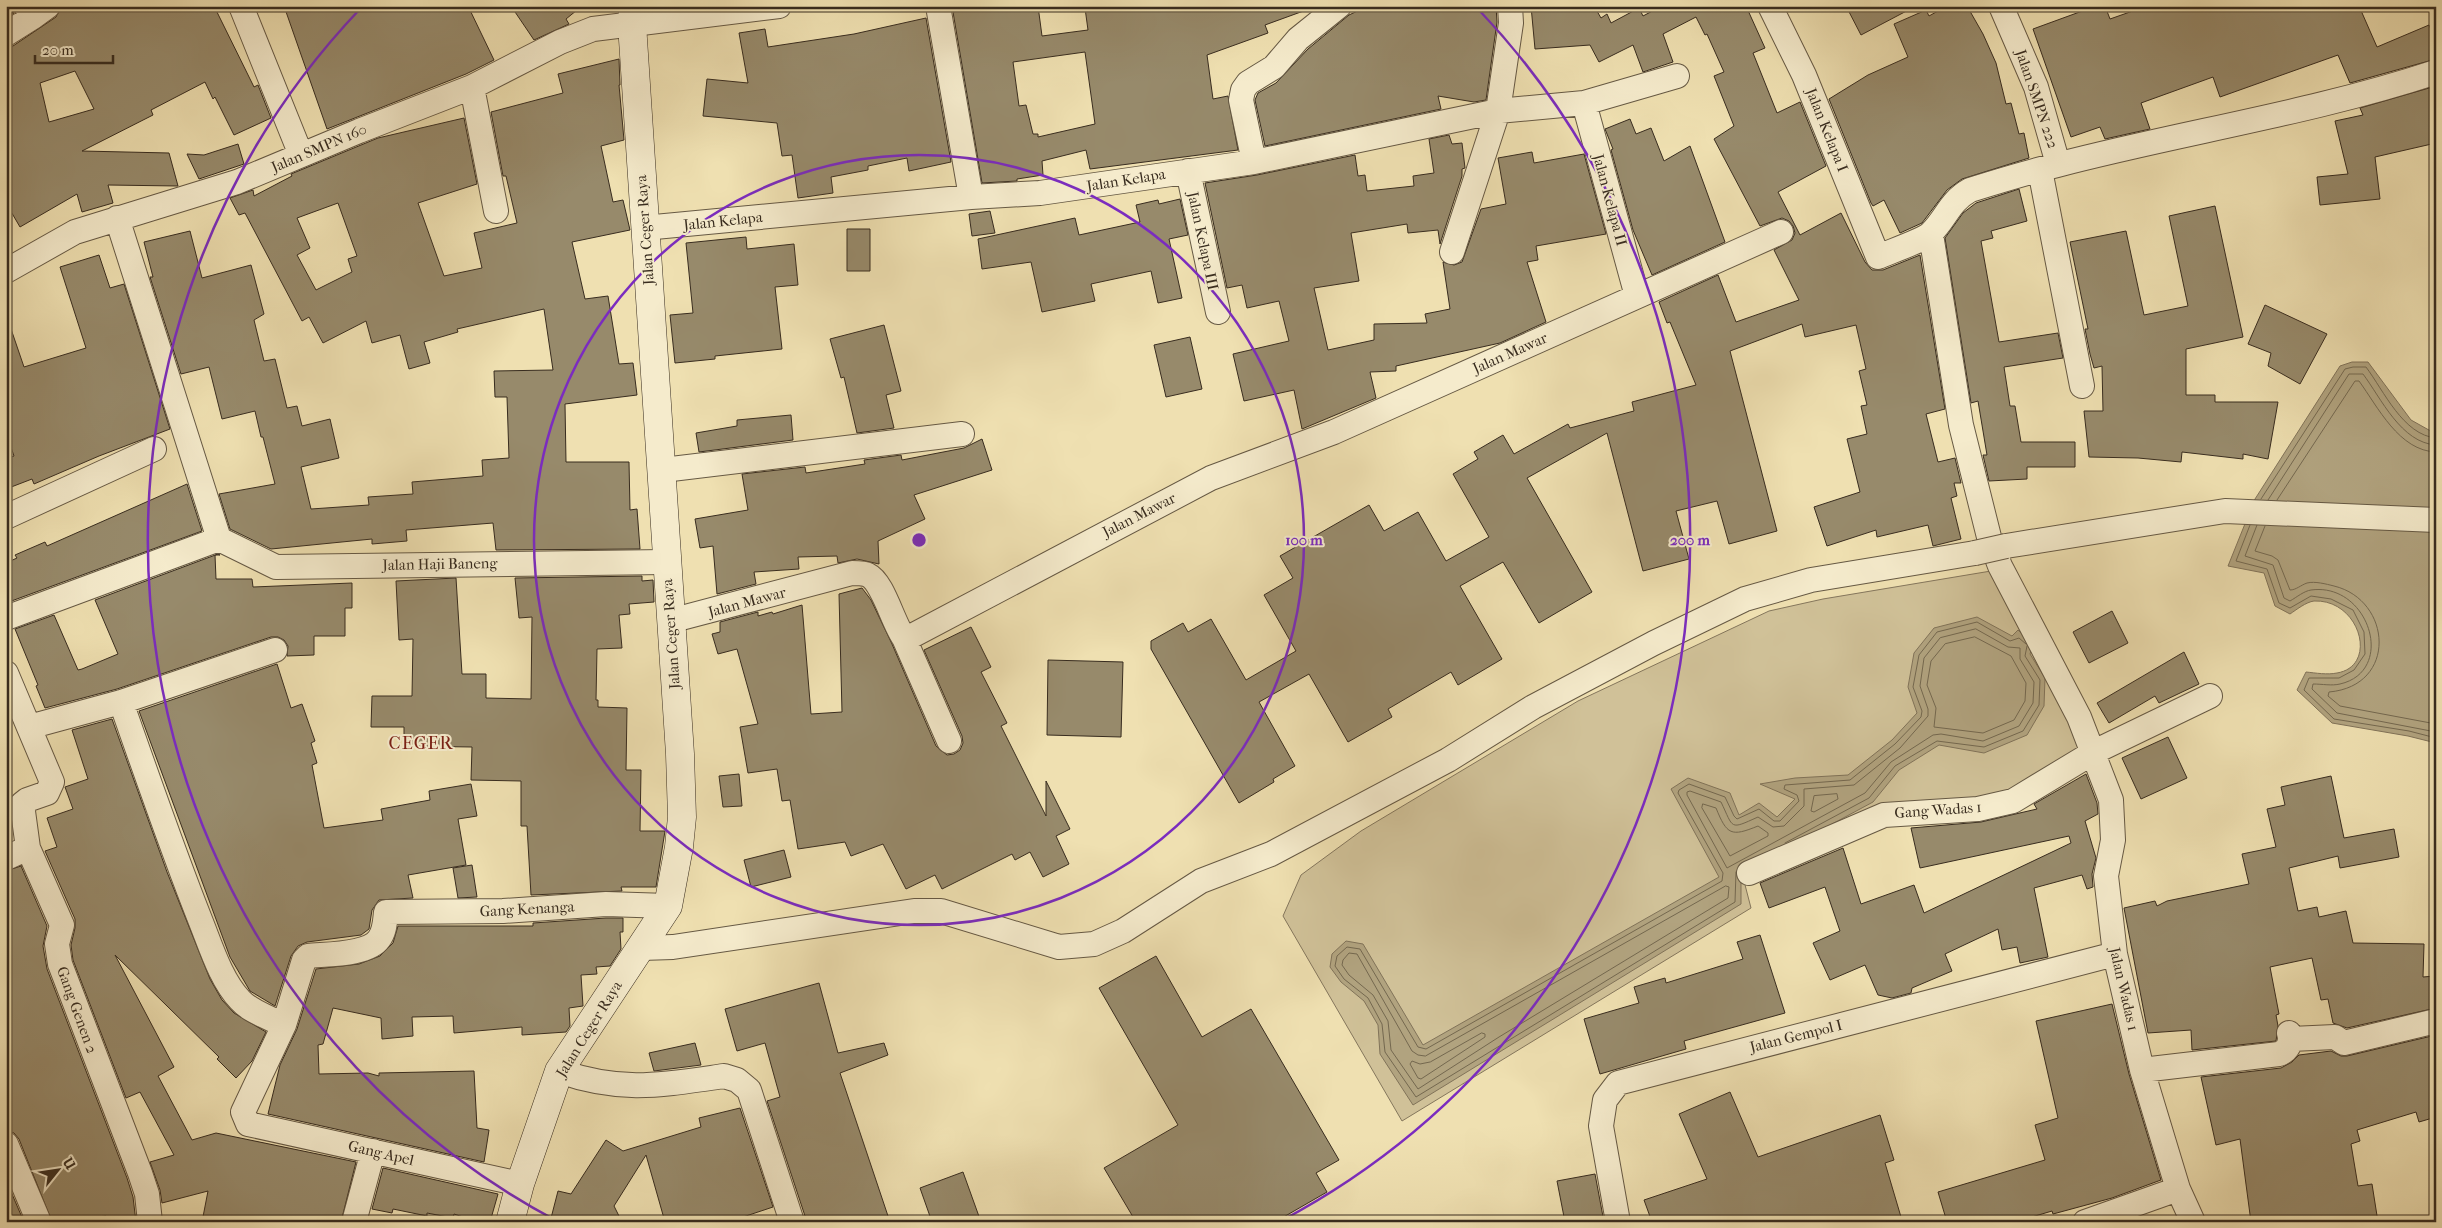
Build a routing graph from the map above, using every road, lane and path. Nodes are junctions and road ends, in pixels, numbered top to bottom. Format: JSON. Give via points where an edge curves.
{"nodes":[{"id":1,"x":241,"y":6,"type":"edge"},
{"id":2,"x":779,"y":6,"type":"edge"},
{"id":3,"x":938,"y":6,"type":"edge"},
{"id":4,"x":1339,"y":6,"type":"edge"},
{"id":5,"x":1510,"y":6,"type":"edge"},
{"id":6,"x":1770,"y":6,"type":"edge"},
{"id":7,"x":2001,"y":6,"type":"edge"},
{"id":8,"x":36,"y":10,"type":"edge"},
{"id":9,"x":632,"y":15,"type":"edge"},
{"id":10,"x":6,"y":34,"type":"edge"},
{"id":11,"x":2436,"y":72,"type":"edge"},
{"id":12,"x":1677,"y":76,"type":"dead end"},
{"id":13,"x":472,"y":87,"type":"junction"},
{"id":14,"x":1584,"y":103,"type":"junction"},
{"id":15,"x":1498,"y":112,"type":"junction"},
{"id":16,"x":301,"y":155,"type":"junction"},
{"id":17,"x":1254,"y":162,"type":"junction"},
{"id":18,"x":2049,"y":167,"type":"junction"},
{"id":19,"x":1188,"y":171,"type":"junction"},
{"id":20,"x":971,"y":197,"type":"junction"},
{"id":21,"x":496,"y":211,"type":"dead end"},
{"id":22,"x":117,"y":218,"type":"junction"},
{"id":23,"x":644,"y":228,"type":"junction"},
{"id":24,"x":1780,"y":232,"type":"dead end"},
{"id":25,"x":1931,"y":234,"type":"junction"},
{"id":26,"x":1452,"y":252,"type":"dead end"},
{"id":27,"x":6,"y":271,"type":"edge"},
{"id":28,"x":1637,"y":296,"type":"junction"},
{"id":29,"x":1218,"y":312,"type":"dead end"},
{"id":30,"x":2082,"y":386,"type":"dead end"},
{"id":31,"x":962,"y":434,"type":"dead end"},
{"id":32,"x":154,"y":449,"type":"dead end"},
{"id":33,"x":663,"y":470,"type":"junction"},
{"id":34,"x":6,"y":517,"type":"edge"},
{"id":35,"x":2436,"y":520,"type":"edge"},
{"id":36,"x":219,"y":539,"type":"junction"},
{"id":37,"x":666,"y":562,"type":"junction"},
{"id":38,"x":6,"y":618,"type":"edge"},
{"id":39,"x":670,"y":622,"type":"junction"},
{"id":40,"x":904,"y":638,"type":"junction"},
{"id":41,"x":275,"y":650,"type":"dead end"},
{"id":42,"x":6,"y":673,"type":"edge"},
{"id":43,"x":2210,"y":696,"type":"dead end"},
{"id":44,"x":121,"y":702,"type":"junction"},
{"id":45,"x":29,"y":727,"type":"junction"},
{"id":46,"x":950,"y":740,"type":"dead end"},
{"id":47,"x":2094,"y":752,"type":"junction"},
{"id":48,"x":28,"y":848,"type":"junction"},
{"id":49,"x":6,"y":858,"type":"edge"},
{"id":50,"x":1749,"y":873,"type":"dead end"},
{"id":51,"x":668,"y":906,"type":"junction"},
{"id":52,"x":641,"y":948,"type":"junction"},
{"id":53,"x":2115,"y":954,"type":"junction"},
{"id":54,"x":273,"y":1020,"type":"dead end"},
{"id":55,"x":2436,"y":1022,"type":"edge"},
{"id":56,"x":2142,"y":1070,"type":"junction"},
{"id":57,"x":559,"y":1071,"type":"junction"},
{"id":58,"x":244,"y":1119,"type":"joint"},
{"id":59,"x":6,"y":1144,"type":"edge"},
{"id":60,"x":373,"y":1150,"type":"junction"},
{"id":61,"x":520,"y":1184,"type":"junction"},
{"id":62,"x":2178,"y":1190,"type":"junction"},
{"id":63,"x":39,"y":1222,"type":"edge"},
{"id":64,"x":150,"y":1222,"type":"edge"},
{"id":65,"x":354,"y":1222,"type":"edge"},
{"id":66,"x":510,"y":1222,"type":"edge"},
{"id":67,"x":792,"y":1222,"type":"edge"},
{"id":68,"x":1618,"y":1222,"type":"edge"},
{"id":69,"x":2085,"y":1222,"type":"edge"},
{"id":70,"x":2193,"y":1222,"type":"edge"}],
"edges":[{"from":1,"to":16,"type":"street"},
{"from":2,"to":9,"type":"street","name":"Jalan SMPN 160"},
{"from":3,"to":20,"type":"street"},
{"from":4,"to":17,"type":"street","via":[[1298,39],[1274,67],[1248,83],[1243,90],[1241,100]]},
{"from":5,"to":15,"type":"street","via":[[1511,23]]},
{"from":6,"to":25,"type":"street","name":"Jalan Kelapa I","via":[[1804,75],[1878,257]]},
{"from":7,"to":18,"type":"street","name":"Jalan SMPN 222","via":[[2036,87]]},
{"from":8,"to":10,"type":"street"},
{"from":9,"to":13,"type":"street","name":"Jalan SMPN 160","via":[[560,42]]},
{"from":9,"to":23,"type":"main road","name":"Jalan Ceger Raya"},
{"from":11,"to":18,"type":"street","via":[[2361,95]]},
{"from":12,"to":14,"type":"street","name":"Jalan Kelapa"},
{"from":13,"to":16,"type":"street","name":"Jalan SMPN 160"},
{"from":13,"to":21,"type":"street"},
{"from":14,"to":15,"type":"street","name":"Jalan Kelapa"},
{"from":14,"to":28,"type":"street","name":"Jalan Kelapa II"},
{"from":15,"to":17,"type":"street","name":"Jalan Kelapa"},
{"from":15,"to":26,"type":"street"},
{"from":16,"to":22,"type":"street","name":"Jalan SMPN 160","via":[[237,182]]},
{"from":17,"to":19,"type":"street","name":"Jalan Kelapa"},
{"from":18,"to":25,"type":"street","via":[[1958,196]]},
{"from":18,"to":30,"type":"street","name":"Jalan SMPN 222"},
{"from":19,"to":20,"type":"street","name":"Jalan Kelapa","via":[[1040,193]]},
{"from":19,"to":29,"type":"street","name":"Jalan Kelapa III"},
{"from":20,"to":23,"type":"street","name":"Jalan Kelapa"},
{"from":22,"to":27,"type":"street","name":"Jalan SMPN 160","via":[[75,232]]},
{"from":22,"to":36,"type":"street"},
{"from":23,"to":33,"type":"main road","name":"Jalan Ceger Raya"},
{"from":24,"to":28,"type":"street","name":"Jalan Mawar"},
{"from":25,"to":47,"type":"street","name":"Jalan Wadas 1","via":[[1961,425],[1989,537],[2000,566]]},
{"from":28,"to":40,"type":"street","name":"Jalan Mawar","via":[[1334,432],[1210,478]]},
{"from":31,"to":33,"type":"street"},
{"from":32,"to":34,"type":"street"},
{"from":33,"to":37,"type":"main road","name":"Jalan Ceger Raya"},
{"from":35,"to":52,"type":"street","bridge":true,"via":[[2224,512],[1812,580],[1745,599],[1533,707],[1448,760],[1271,854],[1201,881],[1123,931],[1094,944],[1059,947],[941,911],[914,910],[673,947]]},
{"from":36,"to":37,"type":"street","name":"Jalan Haji Baneng","via":[[276,567]]},
{"from":36,"to":38,"type":"street"},
{"from":37,"to":39,"type":"main road","name":"Jalan Ceger Raya"},
{"from":39,"to":40,"type":"street","name":"Jalan Mawar","via":[[852,573],[867,574],[877,583]]},
{"from":39,"to":51,"type":"main road","name":"Jalan Ceger Raya","via":[[682,817]]},
{"from":40,"to":46,"type":"street"},
{"from":41,"to":44,"type":"street"},
{"from":42,"to":45,"type":"street","name":"Gang Genen 2"},
{"from":43,"to":47,"type":"street","name":"Gang Wadas 1"},
{"from":44,"to":45,"type":"street"},
{"from":44,"to":54,"type":"street","via":[[175,857],[220,966],[239,999],[252,1010]]},
{"from":45,"to":48,"type":"street","name":"Gang Genen 2","via":[[52,782],[47,793],[22,804]]},
{"from":47,"to":50,"type":"street","name":"Gang Wadas 1","via":[[2013,800],[1978,809],[1884,814]]},
{"from":47,"to":53,"type":"street","name":"Jalan Wadas 1","via":[[2111,800],[2113,840],[2106,876]]},
{"from":48,"to":49,"type":"street"},
{"from":48,"to":64,"type":"street","name":"Gang Genen 2","via":[[62,925],[58,944],[60,964],[140,1173],[147,1194]]},
{"from":51,"to":52,"type":"main road","name":"Jalan Ceger Raya"},
{"from":51,"to":58,"type":"street","name":"Gang Kenanga","via":[[606,904],[503,911],[386,912],[379,940],[367,949],[308,956],[304,960],[284,1025],[243,1112]]},
{"from":52,"to":57,"type":"main road","name":"Jalan Ceger Raya"},
{"from":53,"to":56,"type":"street","name":"Jalan Wadas 1"},
{"from":53,"to":68,"type":"street","name":"Jalan Gempol I","via":[[1618,1083],[1604,1100],[1600,1126]]},
{"from":55,"to":56,"type":"street","via":[[2344,1043],[2335,1037],[2290,1036],[2286,1052],[2279,1054]]},
{"from":56,"to":62,"type":"street","name":"Jalan Wadas 1"},
{"from":57,"to":61,"type":"main road","name":"Jalan Ceger Raya"},
{"from":57,"to":67,"type":"street","via":[[595,1082],[628,1086],[724,1076],[737,1080],[749,1090]]},
{"from":58,"to":60,"type":"street","name":"Gang Apel","via":[[248,1124]]},
{"from":59,"to":63,"type":"street"},
{"from":60,"to":61,"type":"street","name":"Gang Apel"},
{"from":60,"to":65,"type":"street"},
{"from":61,"to":66,"type":"main road","name":"Jalan Ceger Raya"},
{"from":62,"to":69,"type":"street"},
{"from":62,"to":70,"type":"street","name":"Jalan Wadas 1"}]}
